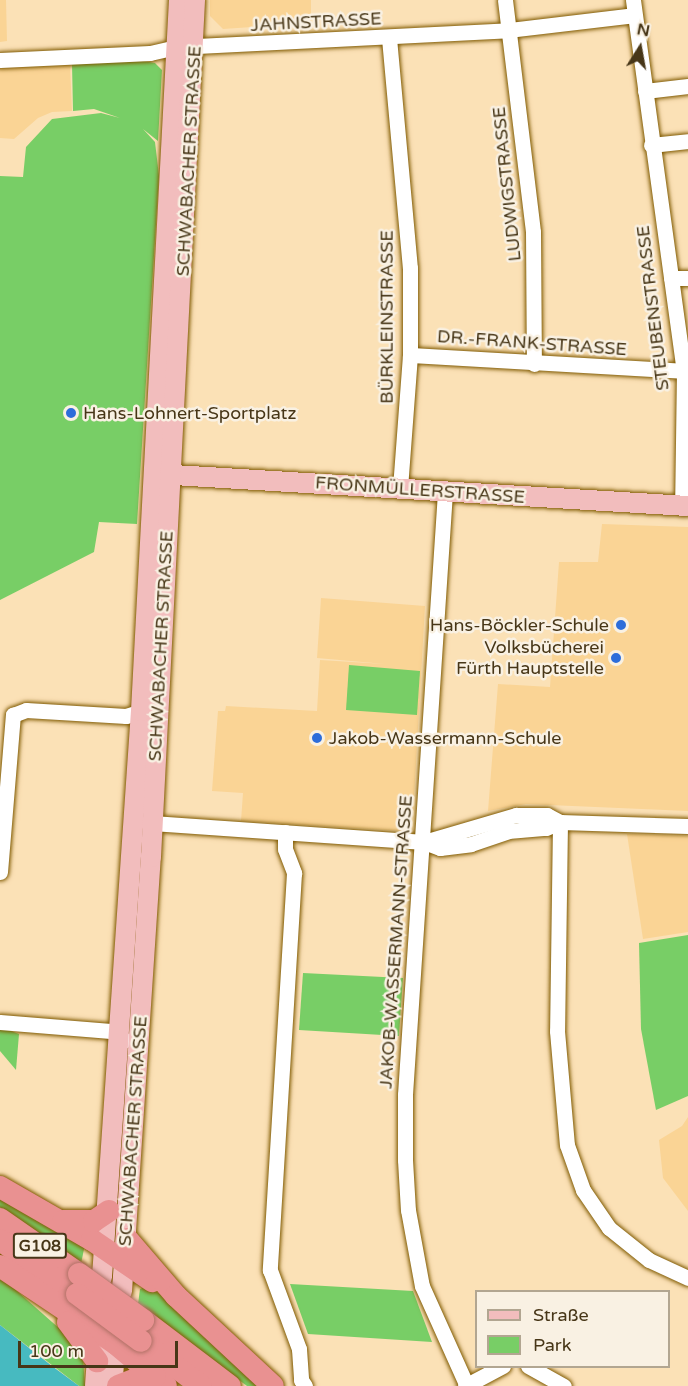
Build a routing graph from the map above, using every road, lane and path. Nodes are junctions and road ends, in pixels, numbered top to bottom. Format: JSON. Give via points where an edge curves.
{"nodes":[{"id":1,"x":179,"y":0,"type":"edge"},
{"id":2,"x":195,"y":0,"type":"edge"},
{"id":3,"x":505,"y":0,"type":"edge"},
{"id":4,"x":633,"y":7,"type":"edge"},
{"id":5,"x":509,"y":30,"type":"junction"},
{"id":6,"x":389,"y":38,"type":"junction"},
{"id":7,"x":186,"y":47,"type":"junction"},
{"id":8,"x":0,"y":60,"type":"edge"},
{"id":9,"x":688,"y":86,"type":"edge"},
{"id":10,"x":645,"y":91,"type":"junction"},
{"id":11,"x":688,"y":141,"type":"edge"},
{"id":12,"x":651,"y":145,"type":"junction"},
{"id":13,"x":671,"y":278,"type":"junction"},
{"id":14,"x":688,"y":278,"type":"edge"},
{"id":15,"x":410,"y":355,"type":"junction"},
{"id":16,"x":534,"y":364,"type":"junction"},
{"id":17,"x":686,"y":371,"type":"edge"},
{"id":18,"x":161,"y":474,"type":"junction"},
{"id":19,"x":400,"y":489,"type":"junction"},
{"id":20,"x":445,"y":492,"type":"junction"},
{"id":21,"x":685,"y":506,"type":"edge"},
{"id":22,"x":157,"y":693,"type":"junction"},
{"id":23,"x":141,"y":711,"type":"junction"},
{"id":24,"x":560,"y":822,"type":"junction"},
{"id":25,"x":152,"y":823,"type":"junction"},
{"id":26,"x":688,"y":826,"type":"edge"},
{"id":27,"x":285,"y":832,"type":"junction"},
{"id":28,"x":424,"y":842,"type":"junction"},
{"id":29,"x":0,"y":872,"type":"edge"},
{"id":30,"x":0,"y":1022,"type":"edge"},
{"id":31,"x":121,"y":1035,"type":"junction"},
{"id":32,"x":137,"y":1054,"type":"junction"},
{"id":33,"x":0,"y":1187,"type":"edge"},
{"id":34,"x":109,"y":1211,"type":"junction"},
{"id":35,"x":0,"y":1219,"type":"edge"},
{"id":36,"x":58,"y":1220,"type":"junction"},
{"id":37,"x":127,"y":1239,"type":"junction"},
{"id":38,"x":0,"y":1240,"type":"edge"},
{"id":39,"x":105,"y":1251,"type":"junction"},
{"id":40,"x":124,"y":1263,"type":"junction"},
{"id":41,"x":0,"y":1266,"type":"edge"},
{"id":42,"x":102,"y":1277,"type":"dead end"},
{"id":43,"x":688,"y":1278,"type":"edge"},
{"id":44,"x":78,"y":1284,"type":"junction"},
{"id":45,"x":122,"y":1291,"type":"dead end"},
{"id":46,"x":176,"y":1296,"type":"junction"},
{"id":47,"x":46,"y":1299,"type":"junction"},
{"id":48,"x":142,"y":1330,"type":"junction"},
{"id":49,"x":108,"y":1332,"type":"junction"},
{"id":50,"x":97,"y":1361,"type":"junction"},
{"id":51,"x":499,"y":1368,"type":"edge"},
{"id":52,"x":532,"y":1368,"type":"edge"},
{"id":53,"x":161,"y":1382,"type":"edge"},
{"id":54,"x":95,"y":1386,"type":"edge"},
{"id":55,"x":112,"y":1386,"type":"edge"},
{"id":56,"x":118,"y":1386,"type":"edge"},
{"id":57,"x":201,"y":1386,"type":"edge"},
{"id":58,"x":230,"y":1386,"type":"edge"},
{"id":59,"x":273,"y":1386,"type":"edge"},
{"id":60,"x":305,"y":1386,"type":"edge"},
{"id":61,"x":466,"y":1386,"type":"edge"},
{"id":62,"x":564,"y":1386,"type":"edge"}],
"edges":[{"from":1,"to":7,"type":"main road","name":"SCHWABACHER STRASSE"},
{"from":2,"to":7,"type":"main road","name":"SCHWABACHER STRASSE"},
{"from":3,"to":5,"type":"street","name":"LUDWIGSTRASSE"},
{"from":4,"to":5,"type":"street","name":"JAHNSTRASSE"},
{"from":4,"to":10,"type":"street","name":"STEUBENSTRASSE"},
{"from":5,"to":6,"type":"street","name":"JAHNSTRASSE"},
{"from":5,"to":16,"type":"street","name":"LUDWIGSTRASSE","via":[[533,232]]},
{"from":6,"to":7,"type":"street","name":"JAHNSTRASSE"},
{"from":6,"to":15,"type":"street","name":"BÜRKLEINSTRASSE","via":[[410,250]]},
{"from":7,"to":8,"type":"street","name":"JAHNSTRASSE","via":[[150,53]]},
{"from":7,"to":18,"type":"main road","name":"SCHWABACHER STRASSE"},
{"from":9,"to":10,"type":"street"},
{"from":10,"to":12,"type":"street","name":"STEUBENSTRASSE"},
{"from":11,"to":12,"type":"street"},
{"from":12,"to":13,"type":"street","name":"STEUBENSTRASSE"},
{"from":13,"to":14,"type":"street"},
{"from":13,"to":17,"type":"street","name":"STEUBENSTRASSE"},
{"from":15,"to":16,"type":"street","name":"DR.-FRANK-STRASSE"},
{"from":15,"to":19,"type":"street","name":"BÜRKLEINSTRASSE"},
{"from":16,"to":17,"type":"street","name":"DR.-FRANK-STRASSE"},
{"from":17,"to":21,"type":"street","name":"STEUBENSTRASSE"},
{"from":18,"to":19,"type":"main road","name":"FRONMÜLLERSTRASSE"},
{"from":18,"to":22,"type":"main road","name":"SCHWABACHER STRASSE"},
{"from":18,"to":23,"type":"main road","name":"SCHWABACHER STRASSE"},
{"from":19,"to":20,"type":"main road","name":"FRONMÜLLERSTRASSE"},
{"from":20,"to":21,"type":"main road","name":"FRONMÜLLERSTRASSE"},
{"from":20,"to":28,"type":"street","name":"JAKOB-WASSERMANN-STRASSE"},
{"from":22,"to":23,"type":"street"},
{"from":22,"to":25,"type":"main road","name":"SCHWABACHER STRASSE"},
{"from":23,"to":29,"type":"street","via":[[126,716],[26,710],[13,715]]},
{"from":23,"to":31,"type":"main road","name":"SCHWABACHER STRASSE"},
{"from":24,"to":26,"type":"street"},
{"from":24,"to":28,"type":"street","via":[[547,815],[516,815]]},
{"from":24,"to":43,"type":"street","via":[[557,1031],[567,1145],[583,1190],[609,1228],[649,1260]]},
{"from":25,"to":27,"type":"street"},
{"from":25,"to":32,"type":"main road","name":"SCHWABACHER STRASSE"},
{"from":27,"to":28,"type":"street"},
{"from":27,"to":60,"type":"street","via":[[285,849],[294,873],[270,1269],[299,1349]]},
{"from":28,"to":61,"type":"street","name":"JAKOB-WASSERMANN-STRASSE","via":[[405,1095],[408,1202],[422,1286]]},
{"from":30,"to":31,"type":"street"},
{"from":31,"to":32,"type":"street"},
{"from":31,"to":34,"type":"main road","name":"SCHWABACHER STRASSE"},
{"from":32,"to":37,"type":"main road","name":"SCHWABACHER STRASSE"},
{"from":33,"to":36,"type":"highway"},
{"from":34,"to":36,"type":"highway","via":[[94,1221]]},
{"from":34,"to":39,"type":"main road","name":"SCHWABACHER STRASSE"},
{"from":35,"to":44,"type":"highway","number":"G108"},
{"from":36,"to":39,"type":"highway"},
{"from":37,"to":40,"type":"main road","name":"SCHWABACHER STRASSE"},
{"from":37,"to":46,"type":"highway"},
{"from":38,"to":44,"type":"highway","number":"G108"},
{"from":39,"to":40,"type":"highway"},
{"from":39,"to":42,"type":"main road","name":"SCHWABACHER STRASSE"},
{"from":40,"to":45,"type":"main road","name":"SCHWABACHER STRASSE"},
{"from":40,"to":46,"type":"highway"},
{"from":41,"to":47,"type":"highway"},
{"from":44,"to":48,"type":"highway","number":"G108","bridge":true},
{"from":46,"to":59,"type":"highway"},
{"from":47,"to":49,"type":"highway"},
{"from":47,"to":50,"type":"highway","via":[[84,1339]]},
{"from":48,"to":57,"type":"highway","number":"G108"},
{"from":48,"to":58,"type":"highway","number":"G108"},
{"from":49,"to":50,"type":"main road"},
{"from":49,"to":53,"type":"highway"},
{"from":49,"to":55,"type":"main road"},
{"from":50,"to":54,"type":"main road"},
{"from":51,"to":61,"type":"street"},
{"from":52,"to":62,"type":"street"},
{"from":53,"to":56,"type":"highway","via":[[139,1378]]}]}
